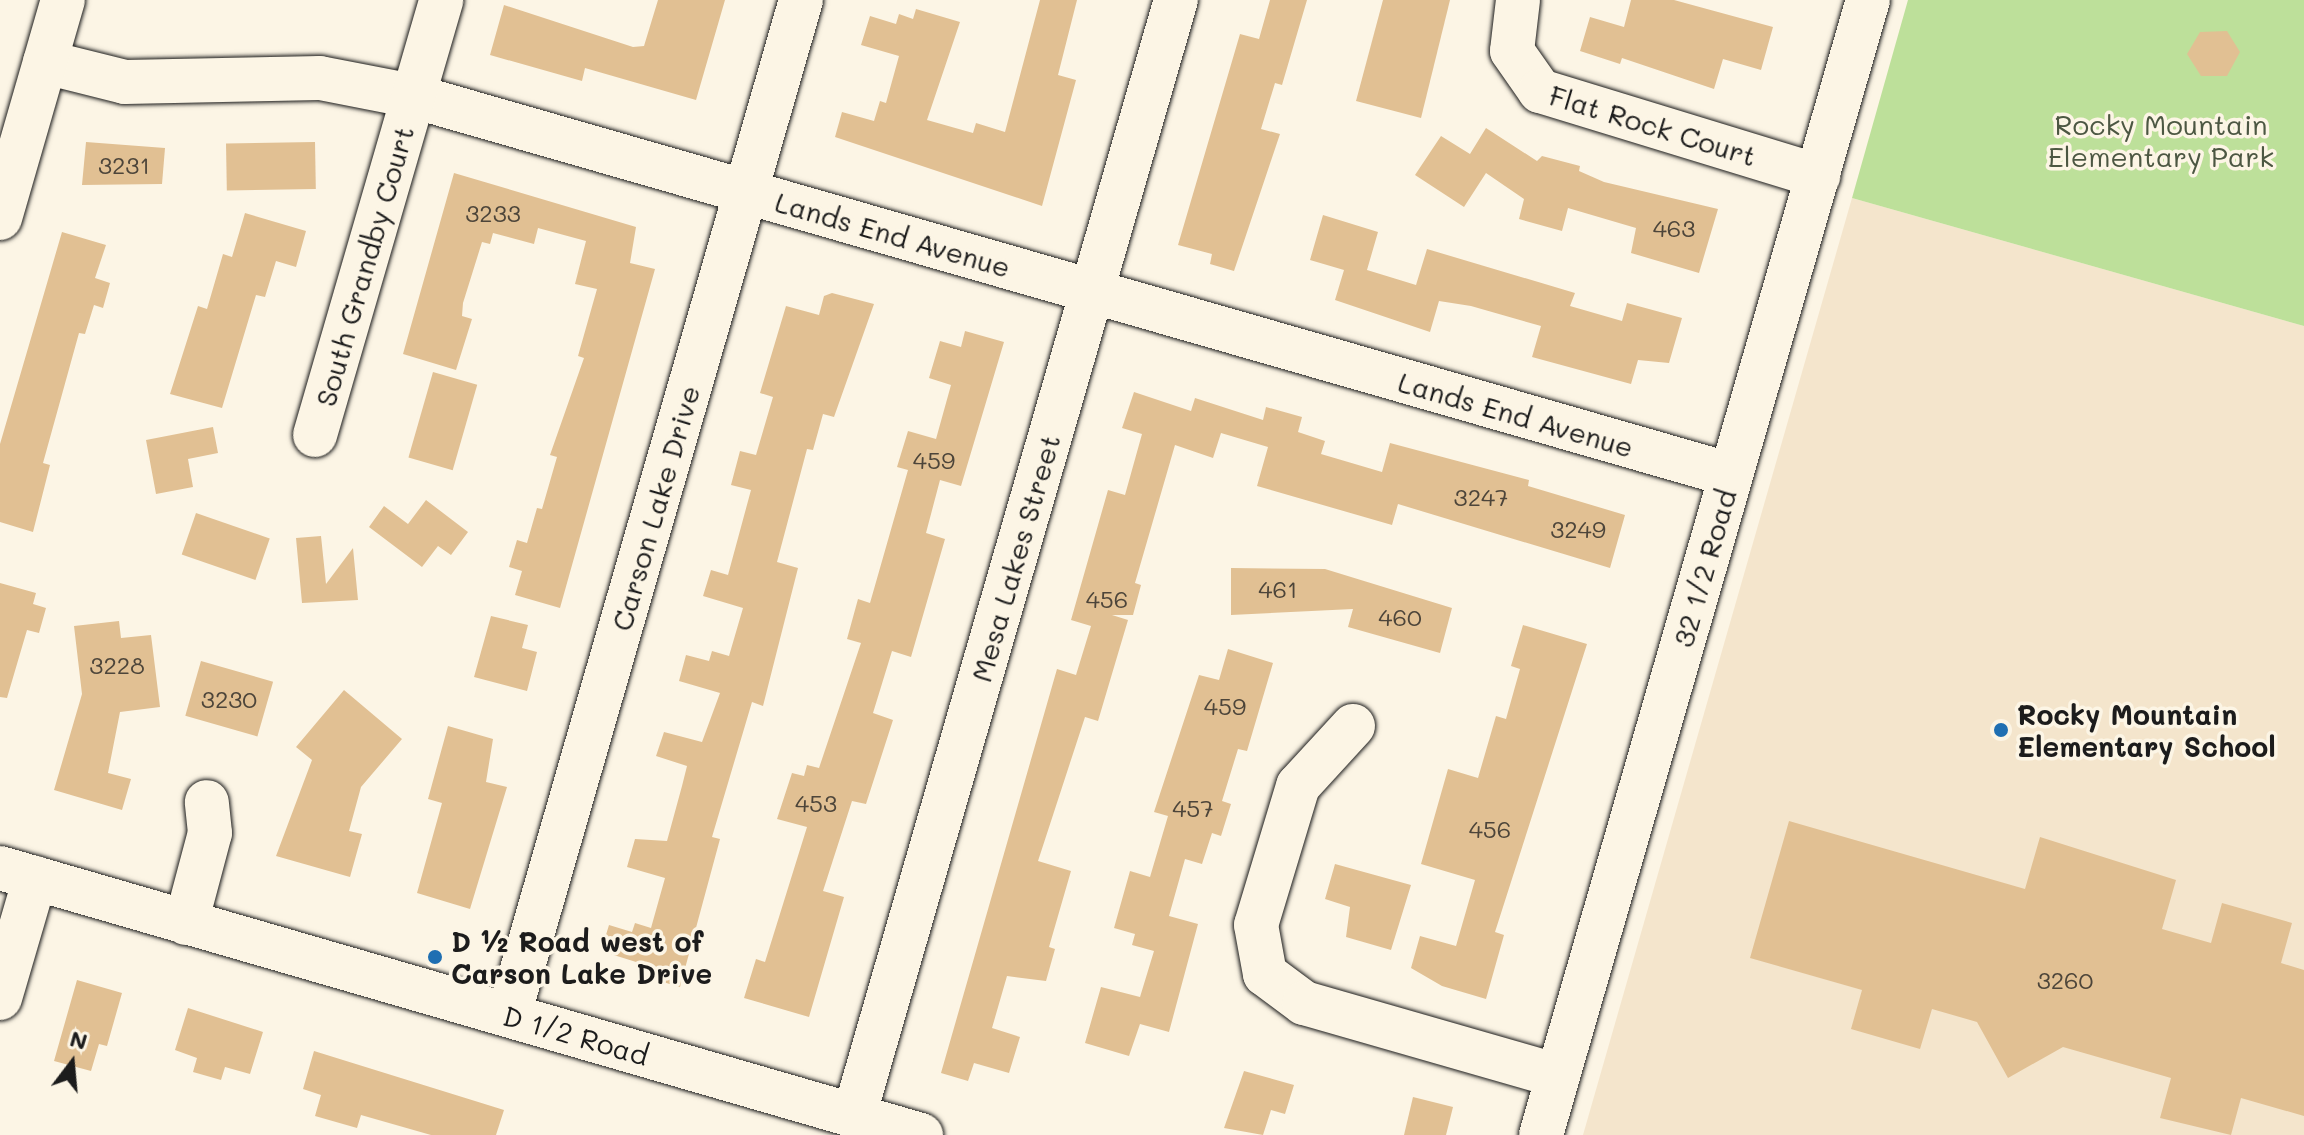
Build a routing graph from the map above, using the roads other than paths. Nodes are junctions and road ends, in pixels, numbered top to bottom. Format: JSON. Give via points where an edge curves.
{"nodes":[{"id":1,"x":63,"y":0,"type":"edge"},
{"id":2,"x":441,"y":0,"type":"edge"},
{"id":3,"x":801,"y":0,"type":"edge"},
{"id":4,"x":1176,"y":0,"type":"edge"},
{"id":5,"x":1518,"y":0,"type":"edge"},
{"id":6,"x":1868,"y":0,"type":"edge"},
{"id":7,"x":45,"y":62,"type":"junction"},
{"id":8,"x":413,"y":96,"type":"junction"},
{"id":9,"x":1818,"y":176,"type":"junction"},
{"id":10,"x":745,"y":192,"type":"junction"},
{"id":11,"x":0,"y":218,"type":"edge"},
{"id":12,"x":1091,"y":291,"type":"junction"},
{"id":13,"x":315,"y":435,"type":"dead end"},
{"id":14,"x":1731,"y":475,"type":"junction"},
{"id":15,"x":1353,"y":726,"type":"dead end"},
{"id":16,"x":207,"y":802,"type":"dead end"},
{"id":17,"x":18,"y":873,"type":"edge"},
{"id":18,"x":186,"y":923,"type":"junction"},
{"id":19,"x":0,"y":998,"type":"edge"},
{"id":20,"x":509,"y":1015,"type":"junction"},
{"id":21,"x":1558,"y":1076,"type":"junction"},
{"id":22,"x":854,"y":1116,"type":"junction"},
{"id":23,"x":921,"y":1135,"type":"edge"},
{"id":24,"x":1541,"y":1135,"type":"edge"}],
"edges":[{"from":1,"to":7,"type":"street"},
{"from":2,"to":8,"type":"street","name":"South Grandby Court"},
{"from":3,"to":10,"type":"street","name":"Carson Lake Drive"},
{"from":4,"to":12,"type":"street","name":"Mesa Lakes Street"},
{"from":5,"to":9,"type":"street","name":"Flat Rock Court","via":[[1512,51],[1540,91]]},
{"from":6,"to":9,"type":"street","name":"32 1/2 Road"},
{"from":7,"to":8,"type":"street","name":"Lands End Avenue","via":[[125,82],[320,78]]},
{"from":7,"to":11,"type":"street"},
{"from":8,"to":10,"type":"street","name":"Lands End Avenue"},
{"from":8,"to":13,"type":"street","name":"South Grandby Court"},
{"from":9,"to":14,"type":"street","name":"32 1/2 Road"},
{"from":10,"to":12,"type":"street","name":"Lands End Avenue"},
{"from":10,"to":20,"type":"street","name":"Carson Lake Drive"},
{"from":12,"to":14,"type":"street","name":"Lands End Avenue"},
{"from":12,"to":22,"type":"street","name":"Mesa Lakes Street"},
{"from":14,"to":21,"type":"street","name":"32 1/2 Road"},
{"from":15,"to":21,"type":"street","via":[[1298,786],[1256,925],[1265,974],[1304,1003]]},
{"from":16,"to":18,"type":"street","via":[[210,833]]},
{"from":17,"to":18,"type":"street","name":"D 1/2 Road"},
{"from":17,"to":19,"type":"street"},
{"from":18,"to":20,"type":"street","name":"D 1/2 Road"},
{"from":20,"to":22,"type":"street","name":"D 1/2 Road"},
{"from":21,"to":24,"type":"street","name":"32 1/2 Road"},
{"from":22,"to":23,"type":"street","name":"D 1/2 Road"}]}
